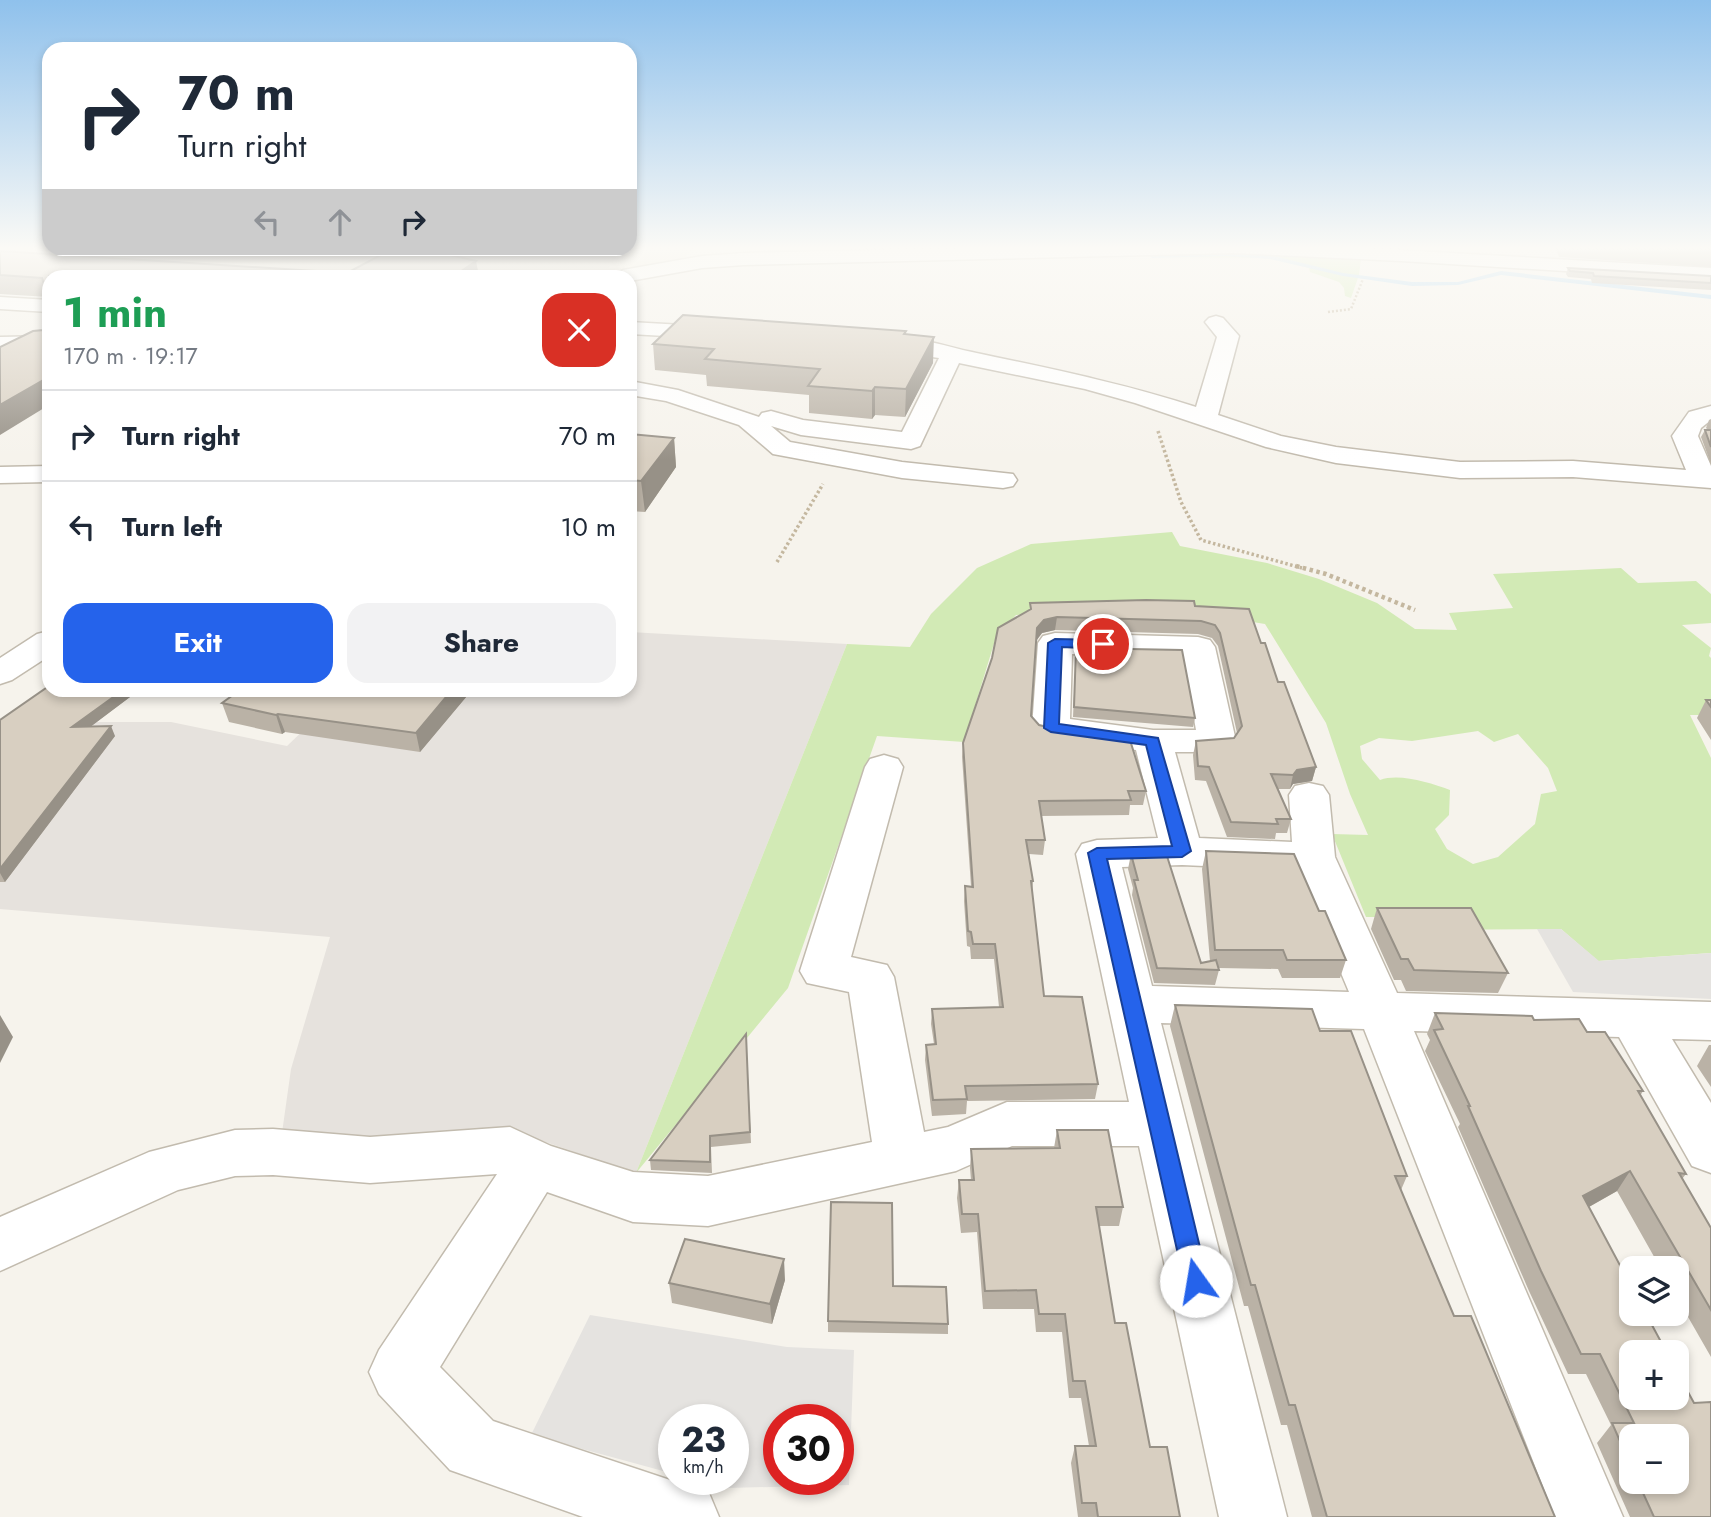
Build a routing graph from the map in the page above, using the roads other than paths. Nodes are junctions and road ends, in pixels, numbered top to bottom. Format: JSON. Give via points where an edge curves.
{"nodes":[{"id":1,"x":1216,"y":322,"type":"dead end"},
{"id":2,"x":637,"y":328,"type":"edge"},
{"id":3,"x":740,"y":335,"type":"edge"},
{"id":4,"x":860,"y":342,"type":"edge"},
{"id":5,"x":42,"y":343,"type":"edge"},
{"id":6,"x":0,"y":344,"type":"edge"},
{"id":7,"x":948,"y":361,"type":"dead end"},
{"id":8,"x":637,"y":381,"type":"edge"},
{"id":9,"x":637,"y":389,"type":"edge"},
{"id":10,"x":1711,"y":413,"type":"edge"},
{"id":11,"x":1205,"y":418,"type":"junction"},
{"id":12,"x":42,"y":474,"type":"edge"},
{"id":13,"x":0,"y":475,"type":"edge"},
{"id":14,"x":1706,"y":479,"type":"edge"},
{"id":15,"x":1003,"y":480,"type":"dead end"},
{"id":16,"x":42,"y":646,"type":"edge"},
{"id":17,"x":0,"y":673,"type":"edge"},
{"id":18,"x":1153,"y":741,"type":"junction"},
{"id":19,"x":884,"y":767,"type":"dead end"},
{"id":20,"x":1309,"y":795,"type":"dead end"},
{"id":21,"x":1182,"y":851,"type":"junction"},
{"id":22,"x":1314,"y":857,"type":"junction"},
{"id":23,"x":1133,"y":1004,"type":"junction"},
{"id":24,"x":1382,"y":1014,"type":"junction"},
{"id":25,"x":1633,"y":1019,"type":"junction"},
{"id":26,"x":1711,"y":1021,"type":"edge"},
{"id":27,"x":1158,"y":1124,"type":"junction"},
{"id":28,"x":1711,"y":1150,"type":"edge"},
{"id":29,"x":902,"y":1161,"type":"junction"},
{"id":30,"x":534,"y":1164,"type":"junction"},
{"id":31,"x":0,"y":1245,"type":"edge"},
{"id":32,"x":685,"y":1517,"type":"edge"},
{"id":33,"x":1253,"y":1517,"type":"edge"},
{"id":34,"x":1589,"y":1517,"type":"edge"}],
"edges":[{"from":1,"to":11,"type":"street","via":[[1228,337]]},
{"from":2,"to":3,"type":"street"},
{"from":4,"to":11,"type":"street","via":[[921,348],[1088,383]]},
{"from":5,"to":6,"type":"street"},
{"from":7,"to":8,"type":"street","via":[[911,440],[801,427]]},
{"from":9,"to":15,"type":"street","via":[[748,420],[782,448],[902,470]]},
{"from":10,"to":14,"type":"street","via":[[1693,422],[1685,436]]},
{"from":11,"to":14,"type":"street","via":[[1275,442],[1373,461],[1460,470],[1573,469]]},
{"from":12,"to":13,"type":"street"},
{"from":16,"to":17,"type":"street"},
{"from":18,"to":18,"type":"street","via":[[1051,728],[1055,643],[1198,647],[1217,741]]},
{"from":18,"to":21,"type":"street"},
{"from":19,"to":29,"type":"street","via":[[824,971],[870,977]]},
{"from":20,"to":22,"type":"street"},
{"from":21,"to":22,"type":"street"},
{"from":21,"to":23,"type":"street","via":[[1097,853]]},
{"from":22,"to":24,"type":"street"},
{"from":23,"to":24,"type":"street"},
{"from":23,"to":27,"type":"street"},
{"from":24,"to":25,"type":"street"},
{"from":24,"to":34,"type":"street"},
{"from":25,"to":26,"type":"street"},
{"from":25,"to":28,"type":"street"},
{"from":27,"to":29,"type":"street","via":[[1007,1124],[956,1149]]},
{"from":27,"to":33,"type":"street"},
{"from":29,"to":30,"type":"street","via":[[708,1201],[633,1197]]},
{"from":30,"to":31,"type":"street","via":[[510,1150],[370,1160],[235,1153],[168,1169]]},
{"from":30,"to":32,"type":"street","via":[[401,1372],[473,1447]]}]}
